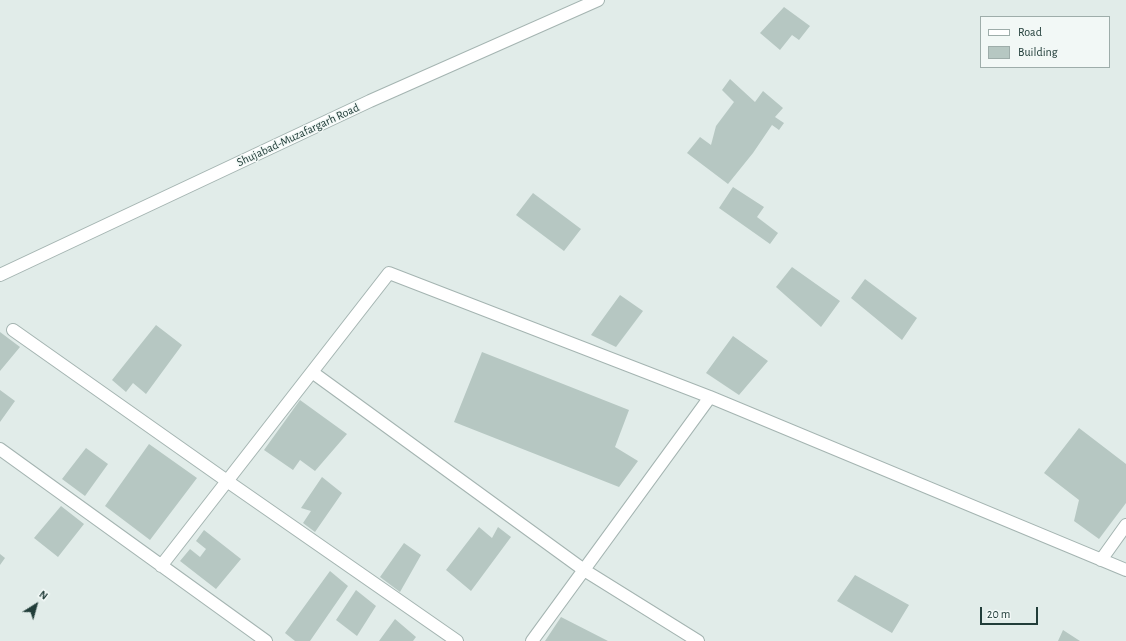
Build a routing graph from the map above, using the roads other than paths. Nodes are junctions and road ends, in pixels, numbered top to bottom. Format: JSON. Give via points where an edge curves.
{"nodes":[{"id":1,"x":598,"y":0,"type":"edge"},
{"id":2,"x":0,"y":275,"type":"edge"},
{"id":3,"x":13,"y":330,"type":"dead end"},
{"id":4,"x":312,"y":372,"type":"junction"},
{"id":5,"x":710,"y":397,"type":"junction"},
{"id":6,"x":0,"y":449,"type":"edge"},
{"id":7,"x":227,"y":481,"type":"junction"},
{"id":8,"x":1126,"y":525,"type":"edge"},
{"id":9,"x":1101,"y":560,"type":"junction"},
{"id":10,"x":161,"y":566,"type":"junction"},
{"id":11,"x":584,"y":570,"type":"junction"},
{"id":12,"x":1126,"y":570,"type":"edge"},
{"id":13,"x":266,"y":641,"type":"edge"},
{"id":14,"x":457,"y":641,"type":"edge"},
{"id":15,"x":532,"y":641,"type":"edge"},
{"id":16,"x":698,"y":641,"type":"edge"}],
"edges":[{"from":1,"to":2,"type":"street","name":"Shujabad-Muzafargarh Road","via":[[370,101]]},
{"from":3,"to":7,"type":"street"},
{"from":4,"to":5,"type":"street","via":[[389,273]]},
{"from":4,"to":7,"type":"street"},
{"from":4,"to":11,"type":"street"},
{"from":5,"to":9,"type":"street"},
{"from":5,"to":11,"type":"street"},
{"from":6,"to":10,"type":"street"},
{"from":7,"to":10,"type":"street"},
{"from":7,"to":14,"type":"street"},
{"from":8,"to":9,"type":"street"},
{"from":9,"to":12,"type":"street"},
{"from":10,"to":13,"type":"street"},
{"from":11,"to":15,"type":"street"},
{"from":11,"to":16,"type":"street"}]}
